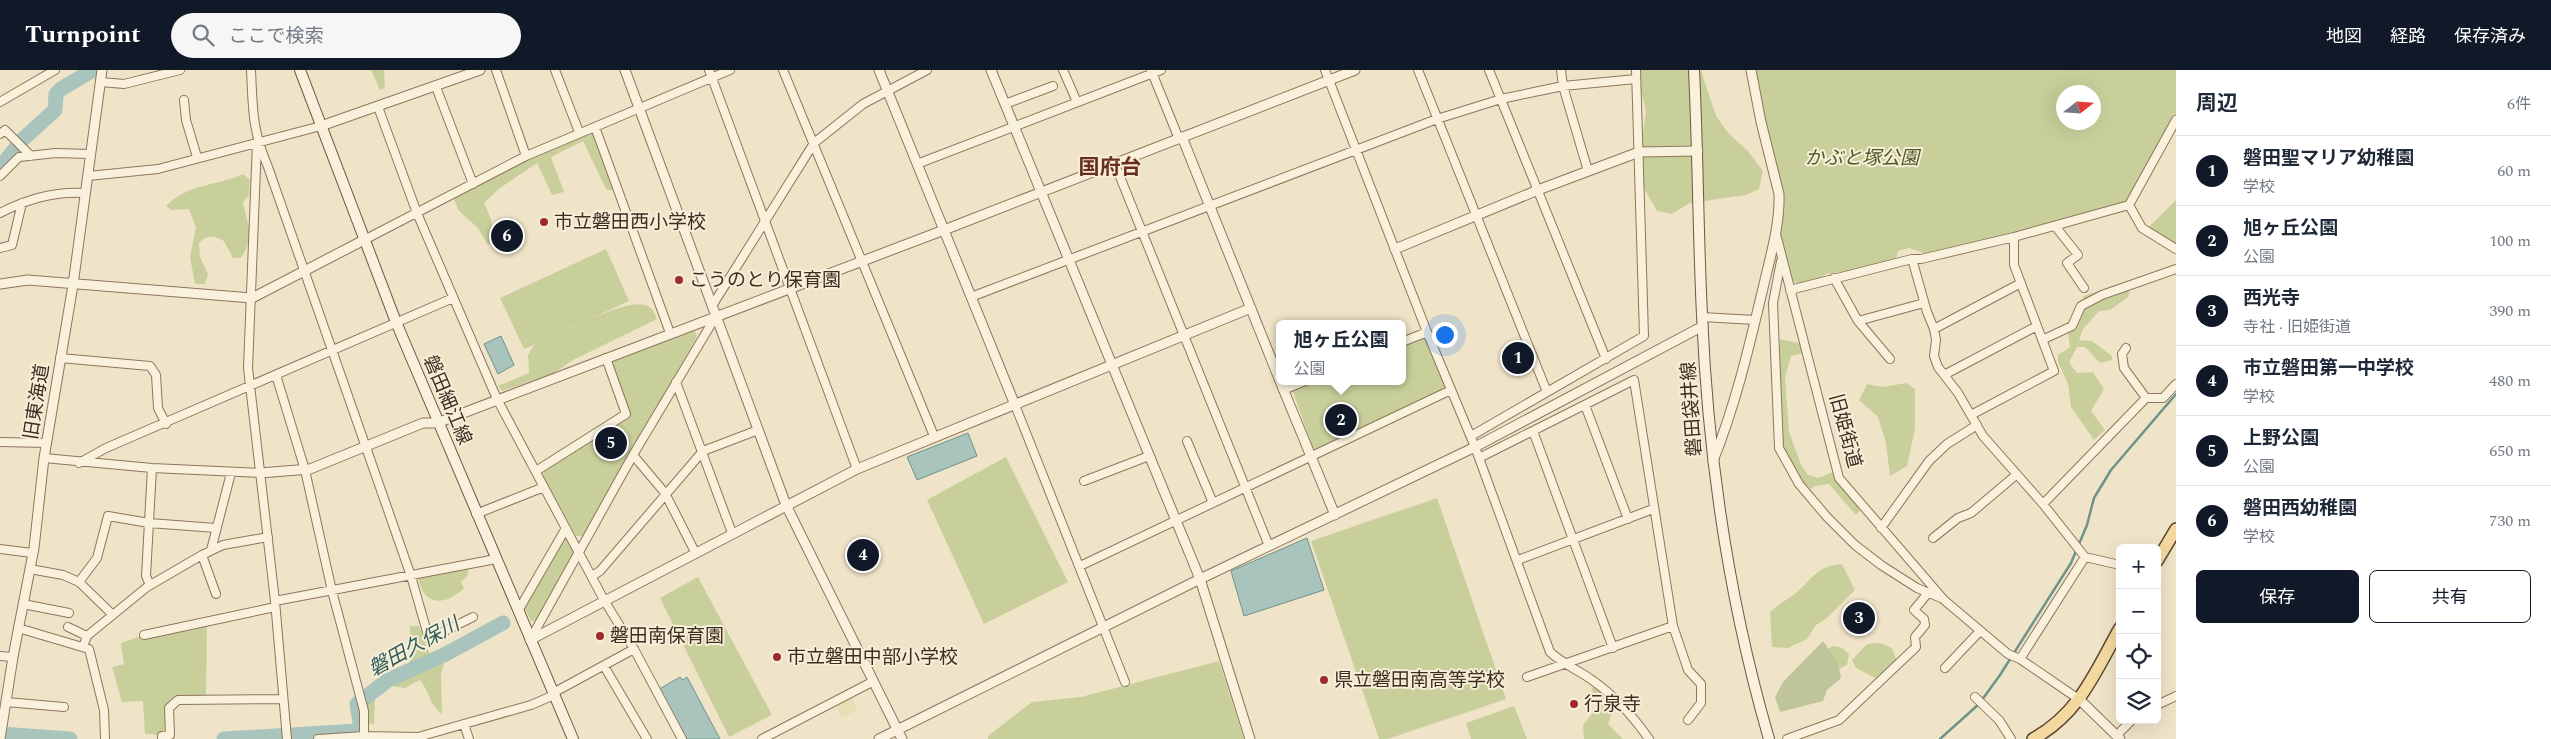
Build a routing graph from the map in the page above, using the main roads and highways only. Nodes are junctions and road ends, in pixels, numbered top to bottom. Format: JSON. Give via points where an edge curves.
{"nodes":[{"id":1,"x":300,"y":70,"type":"edge"},
{"id":2,"x":1694,"y":70,"type":"edge"},
{"id":3,"x":2175,"y":536,"type":"edge"},
{"id":4,"x":2161,"y":555,"type":"edge"},
{"id":5,"x":2117,"y":634,"type":"edge"},
{"id":6,"x":573,"y":739,"type":"edge"},
{"id":7,"x":1769,"y":739,"type":"edge"},
{"id":8,"x":2033,"y":739,"type":"edge"}],
"edges":[{"from":1,"to":6,"type":"main road","name":"磐田細江線","via":[[437,423]]},
{"from":2,"to":7,"type":"main road","name":"磐田袋井線","via":[[1702,321],[1713,461],[1728,567]]},
{"from":3,"to":4,"type":"main road"},
{"from":5,"to":8,"type":"main road","via":[[2080,700],[2058,723]]}]}
